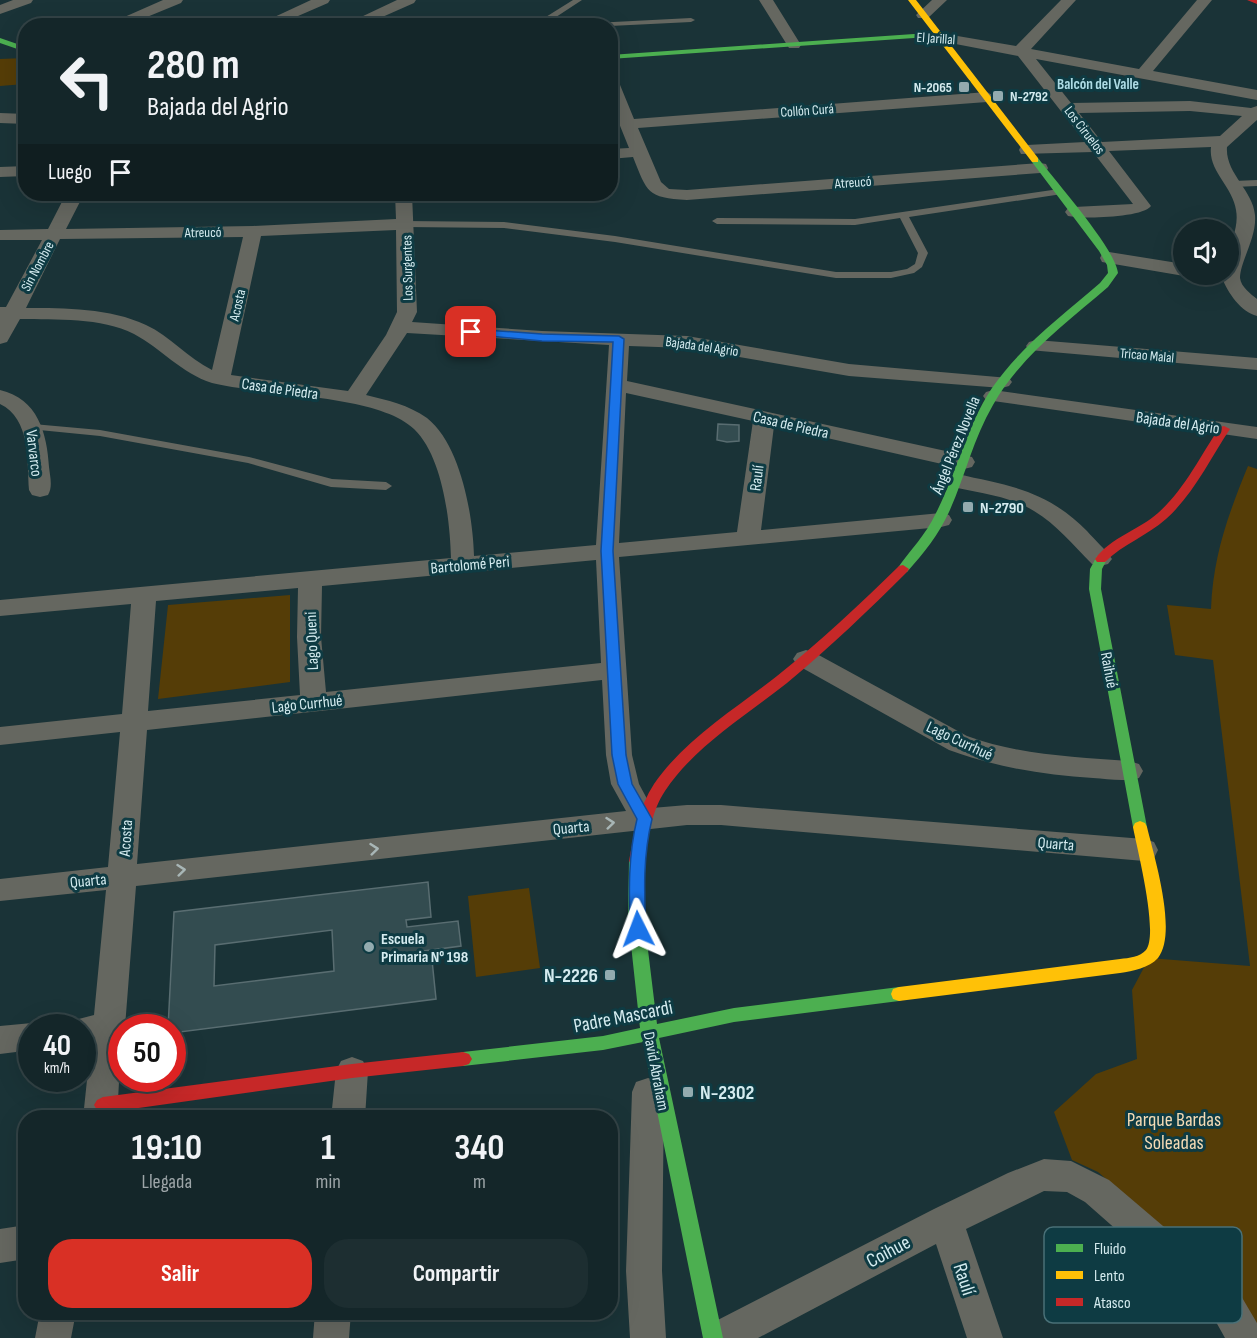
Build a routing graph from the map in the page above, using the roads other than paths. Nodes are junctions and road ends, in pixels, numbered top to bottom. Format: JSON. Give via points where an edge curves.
{"nodes":[{"id":1,"x":26,"y":0,"type":"edge"},
{"id":2,"x":176,"y":0,"type":"edge"},
{"id":3,"x":323,"y":0,"type":"edge"},
{"id":4,"x":409,"y":0,"type":"edge"},
{"id":5,"x":578,"y":0,"type":"edge"},
{"id":6,"x":766,"y":0,"type":"edge"},
{"id":7,"x":912,"y":0,"type":"edge"},
{"id":8,"x":940,"y":0,"type":"edge"},
{"id":9,"x":1069,"y":0,"type":"edge"},
{"id":10,"x":1205,"y":0,"type":"edge"},
{"id":11,"x":1251,"y":0,"type":"edge"},
{"id":12,"x":1257,"y":2,"type":"edge"},
{"id":13,"x":0,"y":10,"type":"edge"},
{"id":14,"x":923,"y":15,"type":"junction"},
{"id":15,"x":131,"y":18,"type":"edge"},
{"id":16,"x":281,"y":18,"type":"edge"},
{"id":17,"x":367,"y":18,"type":"edge"},
{"id":18,"x":551,"y":18,"type":"edge"},
{"id":19,"x":691,"y":20,"type":"dead end"},
{"id":20,"x":618,"y":24,"type":"edge"},
{"id":21,"x":940,"y":37,"type":"junction"},
{"id":22,"x":0,"y":40,"type":"edge"},
{"id":23,"x":794,"y":45,"type":"junction"},
{"id":24,"x":18,"y":47,"type":"edge"},
{"id":25,"x":1023,"y":52,"type":"junction"},
{"id":26,"x":618,"y":56,"type":"edge"},
{"id":27,"x":1143,"y":74,"type":"junction"},
{"id":28,"x":1257,"y":95,"type":"edge"},
{"id":29,"x":987,"y":97,"type":"junction"},
{"id":30,"x":618,"y":100,"type":"edge"},
{"id":31,"x":1067,"y":108,"type":"junction"},
{"id":32,"x":1256,"y":112,"type":"edge"},
{"id":33,"x":0,"y":118,"type":"edge"},
{"id":34,"x":18,"y":119,"type":"edge"},
{"id":35,"x":628,"y":124,"type":"junction"},
{"id":36,"x":1225,"y":141,"type":"junction"},
{"id":37,"x":1098,"y":147,"type":"junction"},
{"id":38,"x":1027,"y":150,"type":"junction"},
{"id":39,"x":639,"y":152,"type":"junction"},
{"id":40,"x":618,"y":153,"type":"edge"},
{"id":41,"x":1040,"y":168,"type":"junction"},
{"id":42,"x":18,"y":171,"type":"edge"},
{"id":43,"x":0,"y":172,"type":"edge"},
{"id":44,"x":1257,"y":183,"type":"edge"},
{"id":45,"x":1234,"y":184,"type":"junction"},
{"id":46,"x":1059,"y":192,"type":"junction"},
{"id":47,"x":71,"y":201,"type":"edge"},
{"id":48,"x":404,"y":201,"type":"edge"},
{"id":49,"x":1074,"y":212,"type":"junction"},
{"id":50,"x":904,"y":217,"type":"junction"},
{"id":51,"x":717,"y":221,"type":"dead end"},
{"id":52,"x":405,"y":224,"type":"junction"},
{"id":53,"x":254,"y":231,"type":"junction"},
{"id":54,"x":0,"y":235,"type":"edge"},
{"id":55,"x":53,"y":235,"type":"junction"},
{"id":56,"x":1239,"y":244,"type":"edge"},
{"id":57,"x":1109,"y":258,"type":"junction"},
{"id":58,"x":1173,"y":268,"type":"edge"},
{"id":59,"x":1234,"y":285,"type":"edge"},
{"id":60,"x":1257,"y":310,"type":"edge"},
{"id":61,"x":6,"y":313,"type":"edge"},
{"id":62,"x":400,"y":327,"type":"junction"},
{"id":63,"x":0,"y":338,"type":"edge"},
{"id":64,"x":619,"y":339,"type":"junction"},
{"id":65,"x":1036,"y":346,"type":"junction"},
{"id":66,"x":1257,"y":364,"type":"edge"},
{"id":67,"x":220,"y":379,"type":"junction"},
{"id":68,"x":618,"y":385,"type":"junction"},
{"id":69,"x":997,"y":389,"type":"junction"},
{"id":70,"x":0,"y":396,"type":"edge"},
{"id":71,"x":352,"y":399,"type":"junction"},
{"id":72,"x":764,"y":418,"type":"junction"},
{"id":73,"x":33,"y":428,"type":"junction"},
{"id":74,"x":1224,"y":429,"type":"junction"},
{"id":75,"x":1257,"y":433,"type":"edge"},
{"id":76,"x":960,"y":472,"type":"junction"},
{"id":77,"x":386,"y":486,"type":"dead end"},
{"id":78,"x":40,"y":490,"type":"dead end"},
{"id":79,"x":941,"y":520,"type":"junction"},
{"id":80,"x":748,"y":538,"type":"junction"},
{"id":81,"x":607,"y":551,"type":"junction"},
{"id":82,"x":1100,"y":559,"type":"junction"},
{"id":83,"x":463,"y":565,"type":"junction"},
{"id":84,"x":310,"y":579,"type":"junction"},
{"id":85,"x":144,"y":594,"type":"junction"},
{"id":86,"x":0,"y":608,"type":"edge"},
{"id":87,"x":806,"y":658,"type":"junction"},
{"id":88,"x":614,"y":670,"type":"junction"},
{"id":89,"x":314,"y":702,"type":"junction"},
{"id":90,"x":133,"y":722,"type":"junction"},
{"id":91,"x":0,"y":736,"type":"edge"},
{"id":92,"x":1129,"y":771,"type":"junction"},
{"id":93,"x":644,"y":819,"type":"junction"},
{"id":94,"x":1144,"y":850,"type":"junction"},
{"id":95,"x":122,"y":876,"type":"junction"},
{"id":96,"x":0,"y":890,"type":"edge"},
{"id":97,"x":1149,"y":958,"type":"joint"},
{"id":98,"x":96,"y":1029,"type":"edge"},
{"id":99,"x":649,"y":1034,"type":"junction"},
{"id":100,"x":18,"y":1038,"type":"edge"},
{"id":101,"x":0,"y":1040,"type":"edge"},
{"id":102,"x":352,"y":1071,"type":"junction"},
{"id":103,"x":102,"y":1110,"type":"edge"},
{"id":104,"x":108,"y":1110,"type":"edge"},
{"id":105,"x":349,"y":1110,"type":"edge"},
{"id":106,"x":946,"y":1221,"type":"junction"},
{"id":107,"x":1140,"y":1227,"type":"edge"},
{"id":108,"x":18,"y":1243,"type":"edge"},
{"id":109,"x":0,"y":1246,"type":"edge"},
{"id":110,"x":56,"y":1320,"type":"edge"},
{"id":111,"x":332,"y":1320,"type":"edge"},
{"id":112,"x":1236,"y":1323,"type":"edge"},
{"id":113,"x":53,"y":1338,"type":"edge"},
{"id":114,"x":331,"y":1338,"type":"edge"},
{"id":115,"x":648,"y":1338,"type":"edge"},
{"id":116,"x":713,"y":1338,"type":"edge"},
{"id":117,"x":721,"y":1338,"type":"edge"},
{"id":118,"x":985,"y":1338,"type":"edge"},
{"id":119,"x":1245,"y":1338,"type":"edge"}],
"edges":[{"from":1,"to":13,"type":"street"},
{"from":2,"to":15,"type":"street"},
{"from":3,"to":16,"type":"street"},
{"from":4,"to":17,"type":"street"},
{"from":5,"to":18,"type":"lane"},
{"from":6,"to":23,"type":"street"},
{"from":7,"to":14,"type":"main road"},
{"from":8,"to":14,"type":"street"},
{"from":9,"to":25,"type":"street","via":[[1024,45]]},
{"from":10,"to":27,"type":"street"},
{"from":11,"to":12,"type":"main road"},
{"from":14,"to":21,"type":"main road"},
{"from":19,"to":20,"type":"lane"},
{"from":21,"to":23,"type":"main road","name":"El Jarillal"},
{"from":21,"to":25,"type":"street","name":"El Jarillal"},
{"from":21,"to":29,"type":"main road"},
{"from":22,"to":24,"type":"main road"},
{"from":23,"to":26,"type":"main road","name":"El Jarillal"},
{"from":25,"to":27,"type":"street","name":"El Jarillal"},
{"from":25,"to":31,"type":"street","name":"Los Ciruelos"},
{"from":27,"to":28,"type":"street","name":"El Jarillal"},
{"from":29,"to":35,"type":"street","name":"Collón Curá"},
{"from":29,"to":38,"type":"main road"},
{"from":30,"to":35,"type":"street"},
{"from":31,"to":32,"type":"street","via":[[1190,106]]},
{"from":31,"to":37,"type":"street","name":"Los Ciruelos"},
{"from":32,"to":36,"type":"street"},
{"from":33,"to":34,"type":"street"},
{"from":35,"to":39,"type":"street"},
{"from":36,"to":37,"type":"street"},
{"from":36,"to":45,"type":"street","via":[[1217,152]]},
{"from":37,"to":38,"type":"street"},
{"from":37,"to":49,"type":"street","name":"Los Ciruelos","via":[[1142,206]]},
{"from":38,"to":41,"type":"main road"},
{"from":39,"to":40,"type":"street"},
{"from":39,"to":41,"type":"street","name":"Atreucó","via":[[654,188],[665,194],[687,195]]},
{"from":41,"to":46,"type":"main road"},
{"from":42,"to":43,"type":"street"},
{"from":44,"to":45,"type":"lane"},
{"from":45,"to":56,"type":"street","via":[[1246,214]]},
{"from":46,"to":49,"type":"main road"},
{"from":46,"to":50,"type":"lane"},
{"from":47,"to":55,"type":"street","name":"Sin Nombre"},
{"from":48,"to":52,"type":"street","name":"Los Surgentes"},
{"from":49,"to":57,"type":"main road"},
{"from":50,"to":51,"type":"lane","via":[[831,224]]},
{"from":50,"to":52,"type":"lane","via":[[923,253],[919,265],[910,271],[863,277],[807,272],[615,239],[504,225]]},
{"from":52,"to":53,"type":"street","name":"Atreucó"},
{"from":52,"to":62,"type":"street","name":"Los Surgentes","via":[[408,303]]},
{"from":53,"to":55,"type":"street","name":"Atreucó"},
{"from":53,"to":67,"type":"street","name":"Acosta"},
{"from":54,"to":55,"type":"street","name":"Atreucó"},
{"from":55,"to":61,"type":"street","name":"Sin Nombre"},
{"from":57,"to":58,"type":"street"},
{"from":57,"to":65,"type":"main road","name":"Ángel Pérez Novella","via":[[1113,273],[1110,279]]},
{"from":59,"to":60,"type":"street"},
{"from":61,"to":63,"type":"street","name":"Sin Nombre"},
{"from":61,"to":67,"type":"street","name":"Casa de Piedra","via":[[126,324],[141,330],[190,368]]},
{"from":62,"to":64,"type":"street","name":"Bajada del Agrio"},
{"from":62,"to":71,"type":"street","name":"Los Surgentes"},
{"from":64,"to":68,"type":"street"},
{"from":64,"to":69,"type":"street","name":"Bajada del Agrio","via":[[687,342],[849,370]]},
{"from":65,"to":66,"type":"street","name":"Tricao Malal"},
{"from":65,"to":69,"type":"main road","name":"Ángel Pérez Novella"},
{"from":67,"to":71,"type":"street","name":"Casa de Piedra"},
{"from":68,"to":72,"type":"street","name":"Casa de Piedra"},
{"from":68,"to":81,"type":"street"},
{"from":69,"to":74,"type":"street","name":"Bajada del Agrio"},
{"from":69,"to":76,"type":"main road","name":"Ángel Pérez Novella","via":[[980,419]]},
{"from":70,"to":73,"type":"street","name":"Varvarco","via":[[21,406]]},
{"from":71,"to":83,"type":"street","name":"Casa de Piedra","via":[[394,408],[411,416],[429,435],[459,505]]},
{"from":72,"to":76,"type":"street","name":"Casa de Piedra"},
{"from":72,"to":80,"type":"street","name":"Raulí"},
{"from":73,"to":77,"type":"lane","via":[[100,433],[249,460],[331,483]]},
{"from":73,"to":78,"type":"street","name":"Varvarco"},
{"from":74,"to":75,"type":"street","name":"Bajada del Agrio"},
{"from":74,"to":82,"type":"main road","via":[[1161,517]]},
{"from":76,"to":79,"type":"main road","name":"Ángel Pérez Novella"},
{"from":76,"to":82,"type":"street","name":"Casa de Piedra","via":[[1049,510]]},
{"from":79,"to":80,"type":"street","name":"Bartolomé Peri"},
{"from":79,"to":87,"type":"main road","name":"Ángel Pérez Novella","via":[[921,552]]},
{"from":80,"to":81,"type":"street","name":"Bartolomé Peri"},
{"from":81,"to":83,"type":"street","name":"Bartolomé Peri"},
{"from":81,"to":88,"type":"street"},
{"from":82,"to":92,"type":"main road","name":"Raihué","via":[[1095,589]]},
{"from":83,"to":84,"type":"street","name":"Bartolomé Peri"},
{"from":84,"to":85,"type":"street","name":"Bartolomé Peri"},
{"from":84,"to":89,"type":"street","name":"Lago Queni"},
{"from":85,"to":86,"type":"street","name":"Bartolomé Peri"},
{"from":85,"to":90,"type":"street","name":"Acosta"},
{"from":87,"to":92,"type":"street","name":"Lago Currhué","via":[[978,752],[1019,761]]},
{"from":87,"to":93,"type":"main road","name":"Ángel Pérez Novella","via":[[685,759],[657,790]]},
{"from":88,"to":89,"type":"street","name":"Lago Currhué"},
{"from":88,"to":93,"type":"street","via":[[622,770]]},
{"from":89,"to":90,"type":"street","name":"Lago Currhué"},
{"from":90,"to":91,"type":"street","name":"Lago Currhué"},
{"from":90,"to":95,"type":"street","name":"Acosta"},
{"from":92,"to":94,"type":"main road","name":"Raihué"},
{"from":93,"to":94,"type":"street","name":"Quarta","via":[[721,815]]},
{"from":95,"to":93,"type":"street","name":"Quarta","one_way":true},
{"from":93,"to":99,"type":"main road","name":"David Abraham","via":[[636,882]]},
{"from":94,"to":97,"type":"main road","name":"Raihué","via":[[1159,928],[1156,949]]},
{"from":95,"to":96,"type":"street","name":"Quarta"},
{"from":95,"to":98,"type":"street","name":"Acosta"},
{"from":97,"to":99,"type":"main road","name":"Padre Mascardi","via":[[1120,966],[734,1015]]},
{"from":98,"to":103,"type":"street","name":"Acosta"},
{"from":99,"to":102,"type":"main road","name":"Padre Mascardi","via":[[603,1043]]},
{"from":99,"to":115,"type":"street","via":[[644,1271]]},
{"from":99,"to":116,"type":"main road","name":"David Abraham"},
{"from":100,"to":101,"type":"street"},
{"from":102,"to":104,"type":"main road","name":"Padre Mascardi"},
{"from":102,"to":105,"type":"street"},
{"from":106,"to":107,"type":"street","name":"Coihue","via":[[1031,1179],[1059,1175],[1098,1191]]},
{"from":106,"to":117,"type":"street","name":"Coihue"},
{"from":106,"to":118,"type":"street","name":"Raulí"},
{"from":108,"to":109,"type":"street"},
{"from":110,"to":113,"type":"street"},
{"from":111,"to":114,"type":"street"},
{"from":112,"to":119,"type":"street","name":"Coihue"}]}
